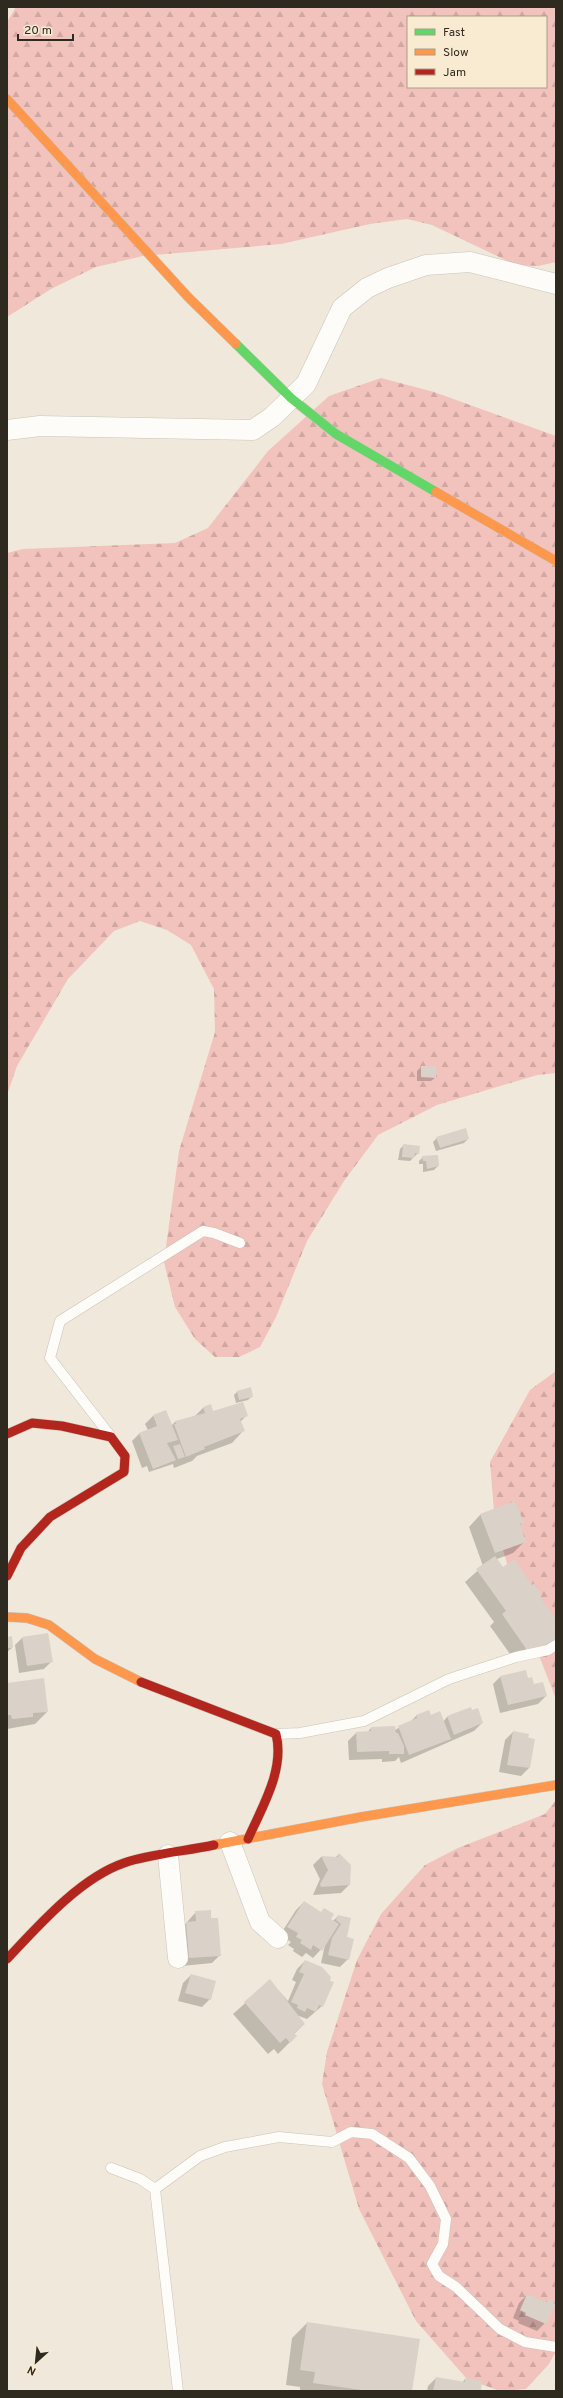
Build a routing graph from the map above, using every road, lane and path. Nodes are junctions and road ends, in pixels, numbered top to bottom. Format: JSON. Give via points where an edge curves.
{"nodes":[{"id":1,"x":7,"y":99,"type":"edge"},
{"id":2,"x":556,"y":284,"type":"edge"},
{"id":3,"x":291,"y":398,"type":"junction"},
{"id":4,"x":7,"y":430,"type":"edge"},
{"id":5,"x":556,"y":561,"type":"edge"},
{"id":6,"x":240,"y":1244,"type":"dead end"},
{"id":7,"x":7,"y":1434,"type":"edge"},
{"id":8,"x":111,"y":1437,"type":"junction"},
{"id":9,"x":7,"y":1576,"type":"edge"},
{"id":10,"x":7,"y":1617,"type":"edge"},
{"id":11,"x":556,"y":1645,"type":"edge"},
{"id":12,"x":276,"y":1734,"type":"junction"},
{"id":13,"x":556,"y":1785,"type":"edge"},
{"id":14,"x":239,"y":1841,"type":"junction"},
{"id":15,"x":168,"y":1854,"type":"junction"},
{"id":16,"x":278,"y":1938,"type":"dead end"},
{"id":17,"x":178,"y":1958,"type":"dead end"},
{"id":18,"x":7,"y":1959,"type":"edge"},
{"id":19,"x":111,"y":2168,"type":"dead end"},
{"id":20,"x":155,"y":2189,"type":"junction"},
{"id":21,"x":556,"y":2347,"type":"edge"},
{"id":22,"x":178,"y":2391,"type":"edge"}],
"edges":[{"from":1,"to":3,"type":"street","via":[[189,298]]},
{"from":2,"to":3,"type":"street","via":[[470,262],[426,265],[388,278],[367,288],[342,308],[306,384]]},
{"from":3,"to":4,"type":"street","via":[[272,417],[253,430],[40,426]]},
{"from":3,"to":5,"type":"street","via":[[336,434]]},
{"from":6,"to":8,"type":"lane","via":[[203,1231],[60,1321],[50,1358]]},
{"from":7,"to":8,"type":"street","via":[[32,1423],[62,1426]]},
{"from":8,"to":9,"type":"street","via":[[125,1456],[124,1472],[50,1517],[21,1548]]},
{"from":10,"to":12,"type":"street","via":[[27,1618],[48,1625],[95,1659],[132,1678]]},
{"from":11,"to":12,"type":"lane","via":[[548,1650],[516,1656],[449,1680],[364,1721],[300,1733]]},
{"from":12,"to":14,"type":"street","via":[[279,1741],[276,1768]]},
{"from":13,"to":14,"type":"street","via":[[466,1798]]},
{"from":14,"to":15,"type":"street"},
{"from":14,"to":16,"type":"street","via":[[260,1922]]},
{"from":15,"to":17,"type":"street"},
{"from":15,"to":18,"type":"street","via":[[124,1863],[87,1884],[37,1927]]},
{"from":19,"to":20,"type":"lane","via":[[140,2179]]},
{"from":20,"to":21,"type":"lane","via":[[200,2156],[225,2147],[279,2137],[332,2142],[351,2132],[372,2134],[409,2158],[430,2186],[446,2220],[443,2244],[432,2264],[439,2276],[456,2287],[500,2329],[525,2342]]},
{"from":20,"to":22,"type":"lane"}]}
